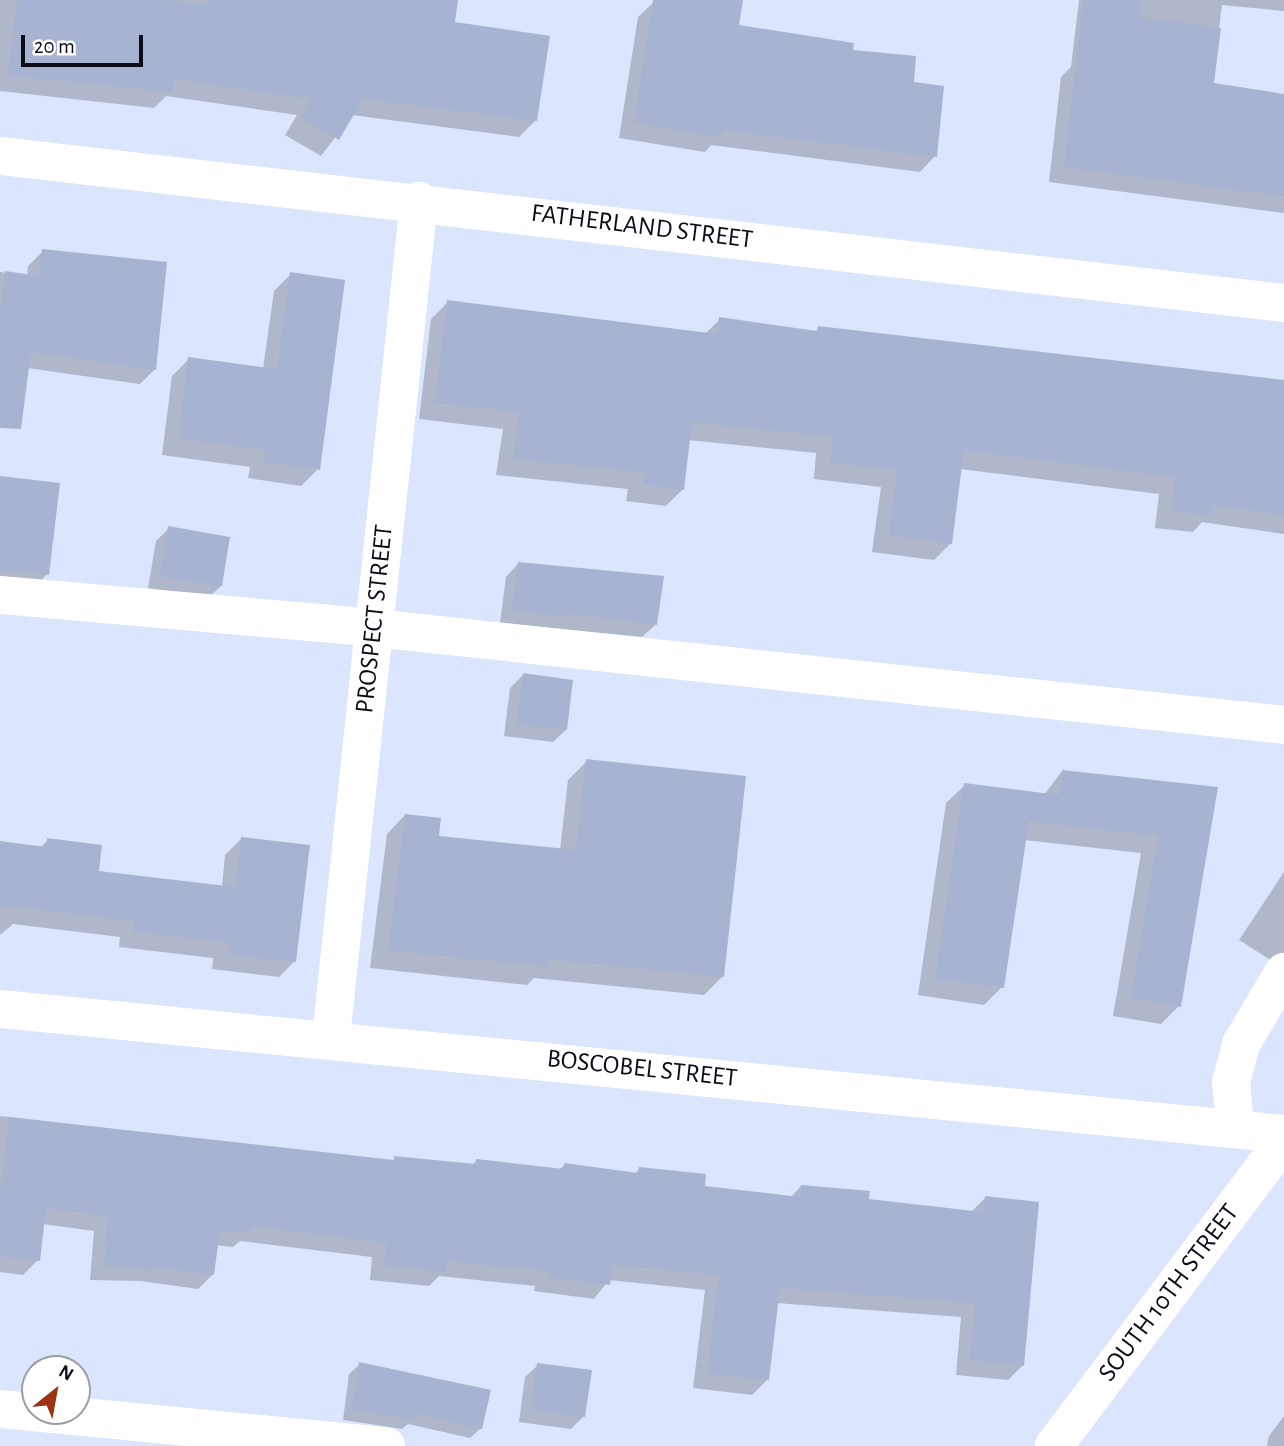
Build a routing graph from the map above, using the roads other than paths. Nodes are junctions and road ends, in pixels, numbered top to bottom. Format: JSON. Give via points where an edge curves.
{"nodes":[{"id":1,"x":0,"y":156,"type":"edge"},
{"id":2,"x":419,"y":201,"type":"junction"},
{"id":3,"x":1284,"y":303,"type":"edge"},
{"id":4,"x":0,"y":595,"type":"edge"},
{"id":5,"x":374,"y":628,"type":"junction"},
{"id":6,"x":1284,"y":725,"type":"edge"},
{"id":7,"x":1284,"y":972,"type":"edge"},
{"id":8,"x":0,"y":1009,"type":"edge"},
{"id":9,"x":331,"y":1038,"type":"junction"},
{"id":10,"x":1235,"y":1127,"type":"junction"},
{"id":11,"x":1284,"y":1134,"type":"edge"},
{"id":12,"x":1284,"y":1141,"type":"edge"},
{"id":13,"x":0,"y":1409,"type":"edge"},
{"id":14,"x":386,"y":1446,"type":"edge"},
{"id":15,"x":1054,"y":1446,"type":"edge"}],
"edges":[{"from":1,"to":2,"type":"street","name":"FATHERLAND STREET"},
{"from":2,"to":3,"type":"street","name":"FATHERLAND STREET"},
{"from":2,"to":5,"type":"street","name":"PROSPECT STREET"},
{"from":4,"to":5,"type":"street"},
{"from":5,"to":6,"type":"street"},
{"from":5,"to":9,"type":"street","name":"PROSPECT STREET"},
{"from":7,"to":10,"type":"street","via":[[1241,1044],[1231,1082]]},
{"from":8,"to":9,"type":"street","name":"BOSCOBEL STREET"},
{"from":9,"to":10,"type":"street","name":"BOSCOBEL STREET"},
{"from":10,"to":11,"type":"street","name":"BOSCOBEL STREET"},
{"from":12,"to":15,"type":"street","name":"SOUTH 10TH STREET"},
{"from":13,"to":14,"type":"street"}]}
